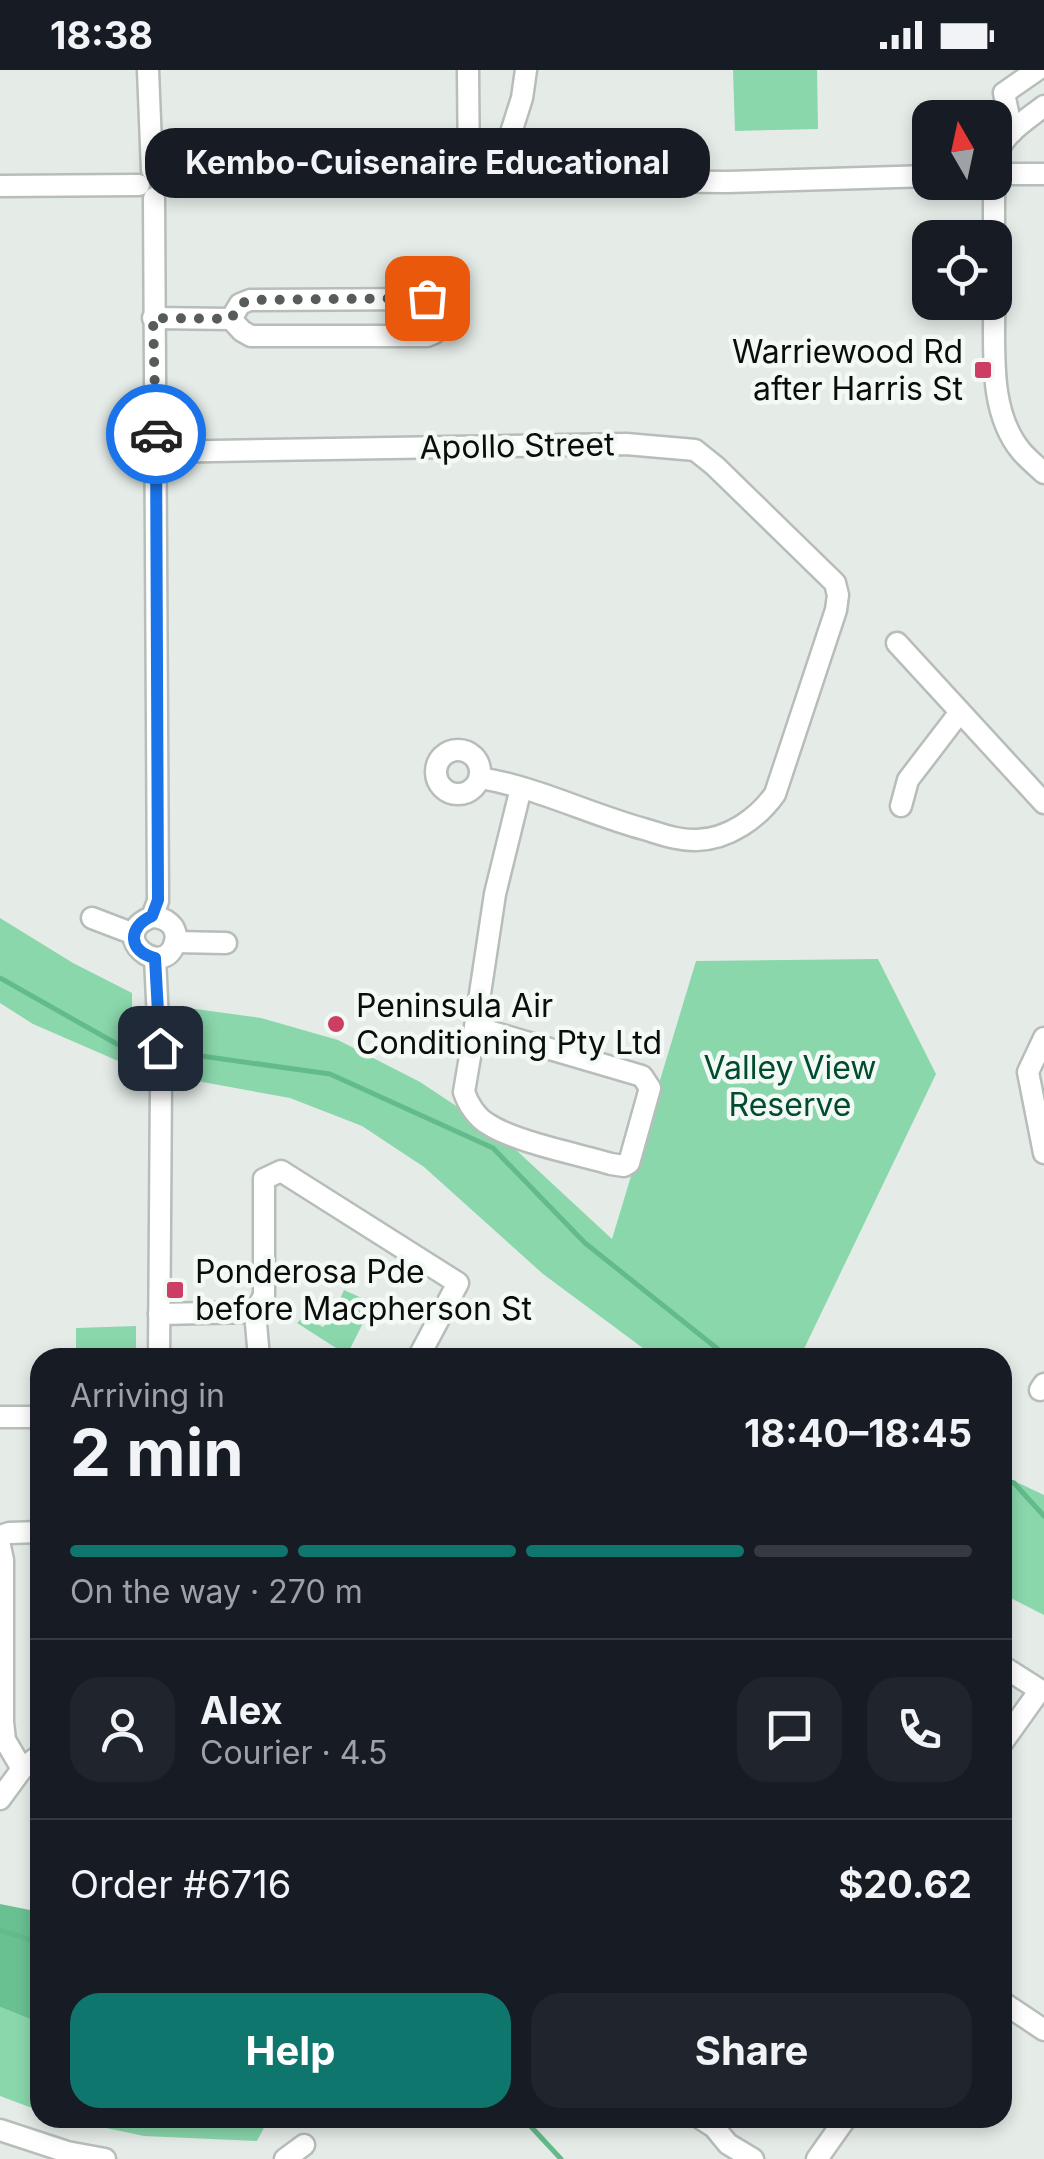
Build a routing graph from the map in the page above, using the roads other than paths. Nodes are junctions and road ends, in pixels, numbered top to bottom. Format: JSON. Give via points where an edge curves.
{"nodes":[{"id":1,"x":148,"y":70,"type":"edge"},
{"id":2,"x":468,"y":70,"type":"edge"},
{"id":3,"x":526,"y":70,"type":"edge"},
{"id":4,"x":1000,"y":70,"type":"edge"},
{"id":5,"x":1037,"y":70,"type":"edge"},
{"id":6,"x":1004,"y":92,"type":"junction"},
{"id":7,"x":1006,"y":100,"type":"edge"},
{"id":8,"x":1044,"y":106,"type":"edge"},
{"id":9,"x":1012,"y":132,"type":"edge"},
{"id":10,"x":1012,"y":173,"type":"edge"},
{"id":11,"x":1044,"y":174,"type":"edge"},
{"id":12,"x":912,"y":177,"type":"edge"},
{"id":13,"x":469,"y":180,"type":"junction"},
{"id":14,"x":507,"y":180,"type":"junction"},
{"id":15,"x":153,"y":184,"type":"junction"},
{"id":16,"x":0,"y":186,"type":"edge"},
{"id":17,"x":153,"y":318,"type":"junction"},
{"id":18,"x":231,"y":319,"type":"junction"},
{"id":19,"x":994,"y":320,"type":"edge"},
{"id":20,"x":157,"y":452,"type":"junction"},
{"id":21,"x":1044,"y":474,"type":"edge"},
{"id":22,"x":897,"y":642,"type":"dead end"},
{"id":23,"x":960,"y":712,"type":"junction"},
{"id":24,"x":480,"y":778,"type":"dead end"},
{"id":25,"x":521,"y":788,"type":"junction"},
{"id":26,"x":1044,"y":803,"type":"edge"},
{"id":27,"x":900,"y":806,"type":"dead end"},
{"id":28,"x":152,"y":916,"type":"junction"},
{"id":29,"x":92,"y":918,"type":"dead end"},
{"id":30,"x":134,"y":934,"type":"junction"},
{"id":31,"x":175,"y":942,"type":"junction"},
{"id":32,"x":226,"y":943,"type":"dead end"},
{"id":33,"x":155,"y":958,"type":"junction"},
{"id":34,"x":474,"y":1027,"type":"junction"},
{"id":35,"x":1044,"y":1038,"type":"edge"},
{"id":36,"x":1044,"y":1153,"type":"edge"},
{"id":37,"x":255,"y":1312,"type":"junction"},
{"id":38,"x":159,"y":1314,"type":"junction"},
{"id":39,"x":159,"y":1348,"type":"edge"},
{"id":40,"x":258,"y":1348,"type":"edge"},
{"id":41,"x":423,"y":1348,"type":"edge"},
{"id":42,"x":0,"y":1417,"type":"edge"},
{"id":43,"x":30,"y":1417,"type":"edge"},
{"id":44,"x":30,"y":1532,"type":"edge"},
{"id":45,"x":0,"y":1536,"type":"edge"},
{"id":46,"x":0,"y":1546,"type":"edge"},
{"id":47,"x":1012,"y":1672,"type":"edge"},
{"id":48,"x":1012,"y":1729,"type":"edge"},
{"id":49,"x":30,"y":1763,"type":"edge"},
{"id":50,"x":22,"y":1770,"type":"junction"},
{"id":51,"x":0,"y":1799,"type":"edge"},
{"id":52,"x":1012,"y":2009,"type":"edge"},
{"id":53,"x":1044,"y":2030,"type":"edge"},
{"id":54,"x":716,"y":2128,"type":"edge"},
{"id":55,"x":839,"y":2128,"type":"edge"},
{"id":56,"x":0,"y":2130,"type":"edge"},
{"id":57,"x":304,"y":2144,"type":"dead end"},
{"id":58,"x":104,"y":2159,"type":"edge"},
{"id":59,"x":284,"y":2159,"type":"edge"},
{"id":60,"x":752,"y":2159,"type":"edge"},
{"id":61,"x":817,"y":2159,"type":"edge"}],
"edges":[{"from":1,"to":15,"type":"street"},
{"from":2,"to":13,"type":"street"},
{"from":3,"to":14,"type":"street","via":[[508,142]]},
{"from":4,"to":6,"type":"street"},
{"from":5,"to":6,"type":"street"},
{"from":6,"to":7,"type":"street"},
{"from":8,"to":9,"type":"street"},
{"from":10,"to":11,"type":"street"},
{"from":12,"to":14,"type":"street"},
{"from":13,"to":14,"type":"street"},
{"from":13,"to":15,"type":"street"},
{"from":15,"to":16,"type":"street"},
{"from":15,"to":17,"type":"street"},
{"from":17,"to":18,"type":"street"},
{"from":17,"to":20,"type":"street"},
{"from":18,"to":18,"type":"street","via":[[250,300],[427,298],[436,305],[434,333],[427,336],[251,336]]},
{"from":19,"to":21,"type":"street","via":[[1000,407],[1019,448]]},
{"from":20,"to":25,"type":"street","name":"Apollo Street","via":[[626,444],[695,450],[834,583],[836,610],[775,794],[750,821],[717,837],[677,838]]},
{"from":20,"to":28,"type":"street","via":[[158,900]]},
{"from":22,"to":23,"type":"street"},
{"from":23,"to":26,"type":"street"},
{"from":23,"to":27,"type":"street","via":[[908,780]]},
{"from":24,"to":25,"type":"street"},
{"from":25,"to":34,"type":"street","via":[[495,894]]},
{"from":28,"to":30,"type":"street"},
{"from":28,"to":31,"type":"street","via":[[170,923]]},
{"from":29,"to":30,"type":"street"},
{"from":30,"to":33,"type":"street","via":[[142,953]]},
{"from":31,"to":32,"type":"street"},
{"from":31,"to":33,"type":"street"},
{"from":33,"to":38,"type":"street"},
{"from":34,"to":34,"type":"street","via":[[642,1076],[650,1088],[629,1163],[611,1164],[486,1124],[464,1092]]},
{"from":35,"to":36,"type":"street","via":[[1028,1072]]},
{"from":37,"to":38,"type":"street"},
{"from":37,"to":40,"type":"street"},
{"from":37,"to":41,"type":"street","via":[[264,1296],[264,1180],[281,1171],[458,1282]]},
{"from":38,"to":39,"type":"street"},
{"from":42,"to":43,"type":"street"},
{"from":44,"to":45,"type":"street"},
{"from":46,"to":50,"type":"street","via":[[3,1722]]},
{"from":47,"to":48,"type":"street","via":[[1040,1690]]},
{"from":49,"to":50,"type":"street"},
{"from":50,"to":51,"type":"street"},
{"from":52,"to":53,"type":"street"},
{"from":54,"to":60,"type":"street"},
{"from":55,"to":61,"type":"street"},
{"from":56,"to":58,"type":"street"},
{"from":57,"to":59,"type":"street"}]}
